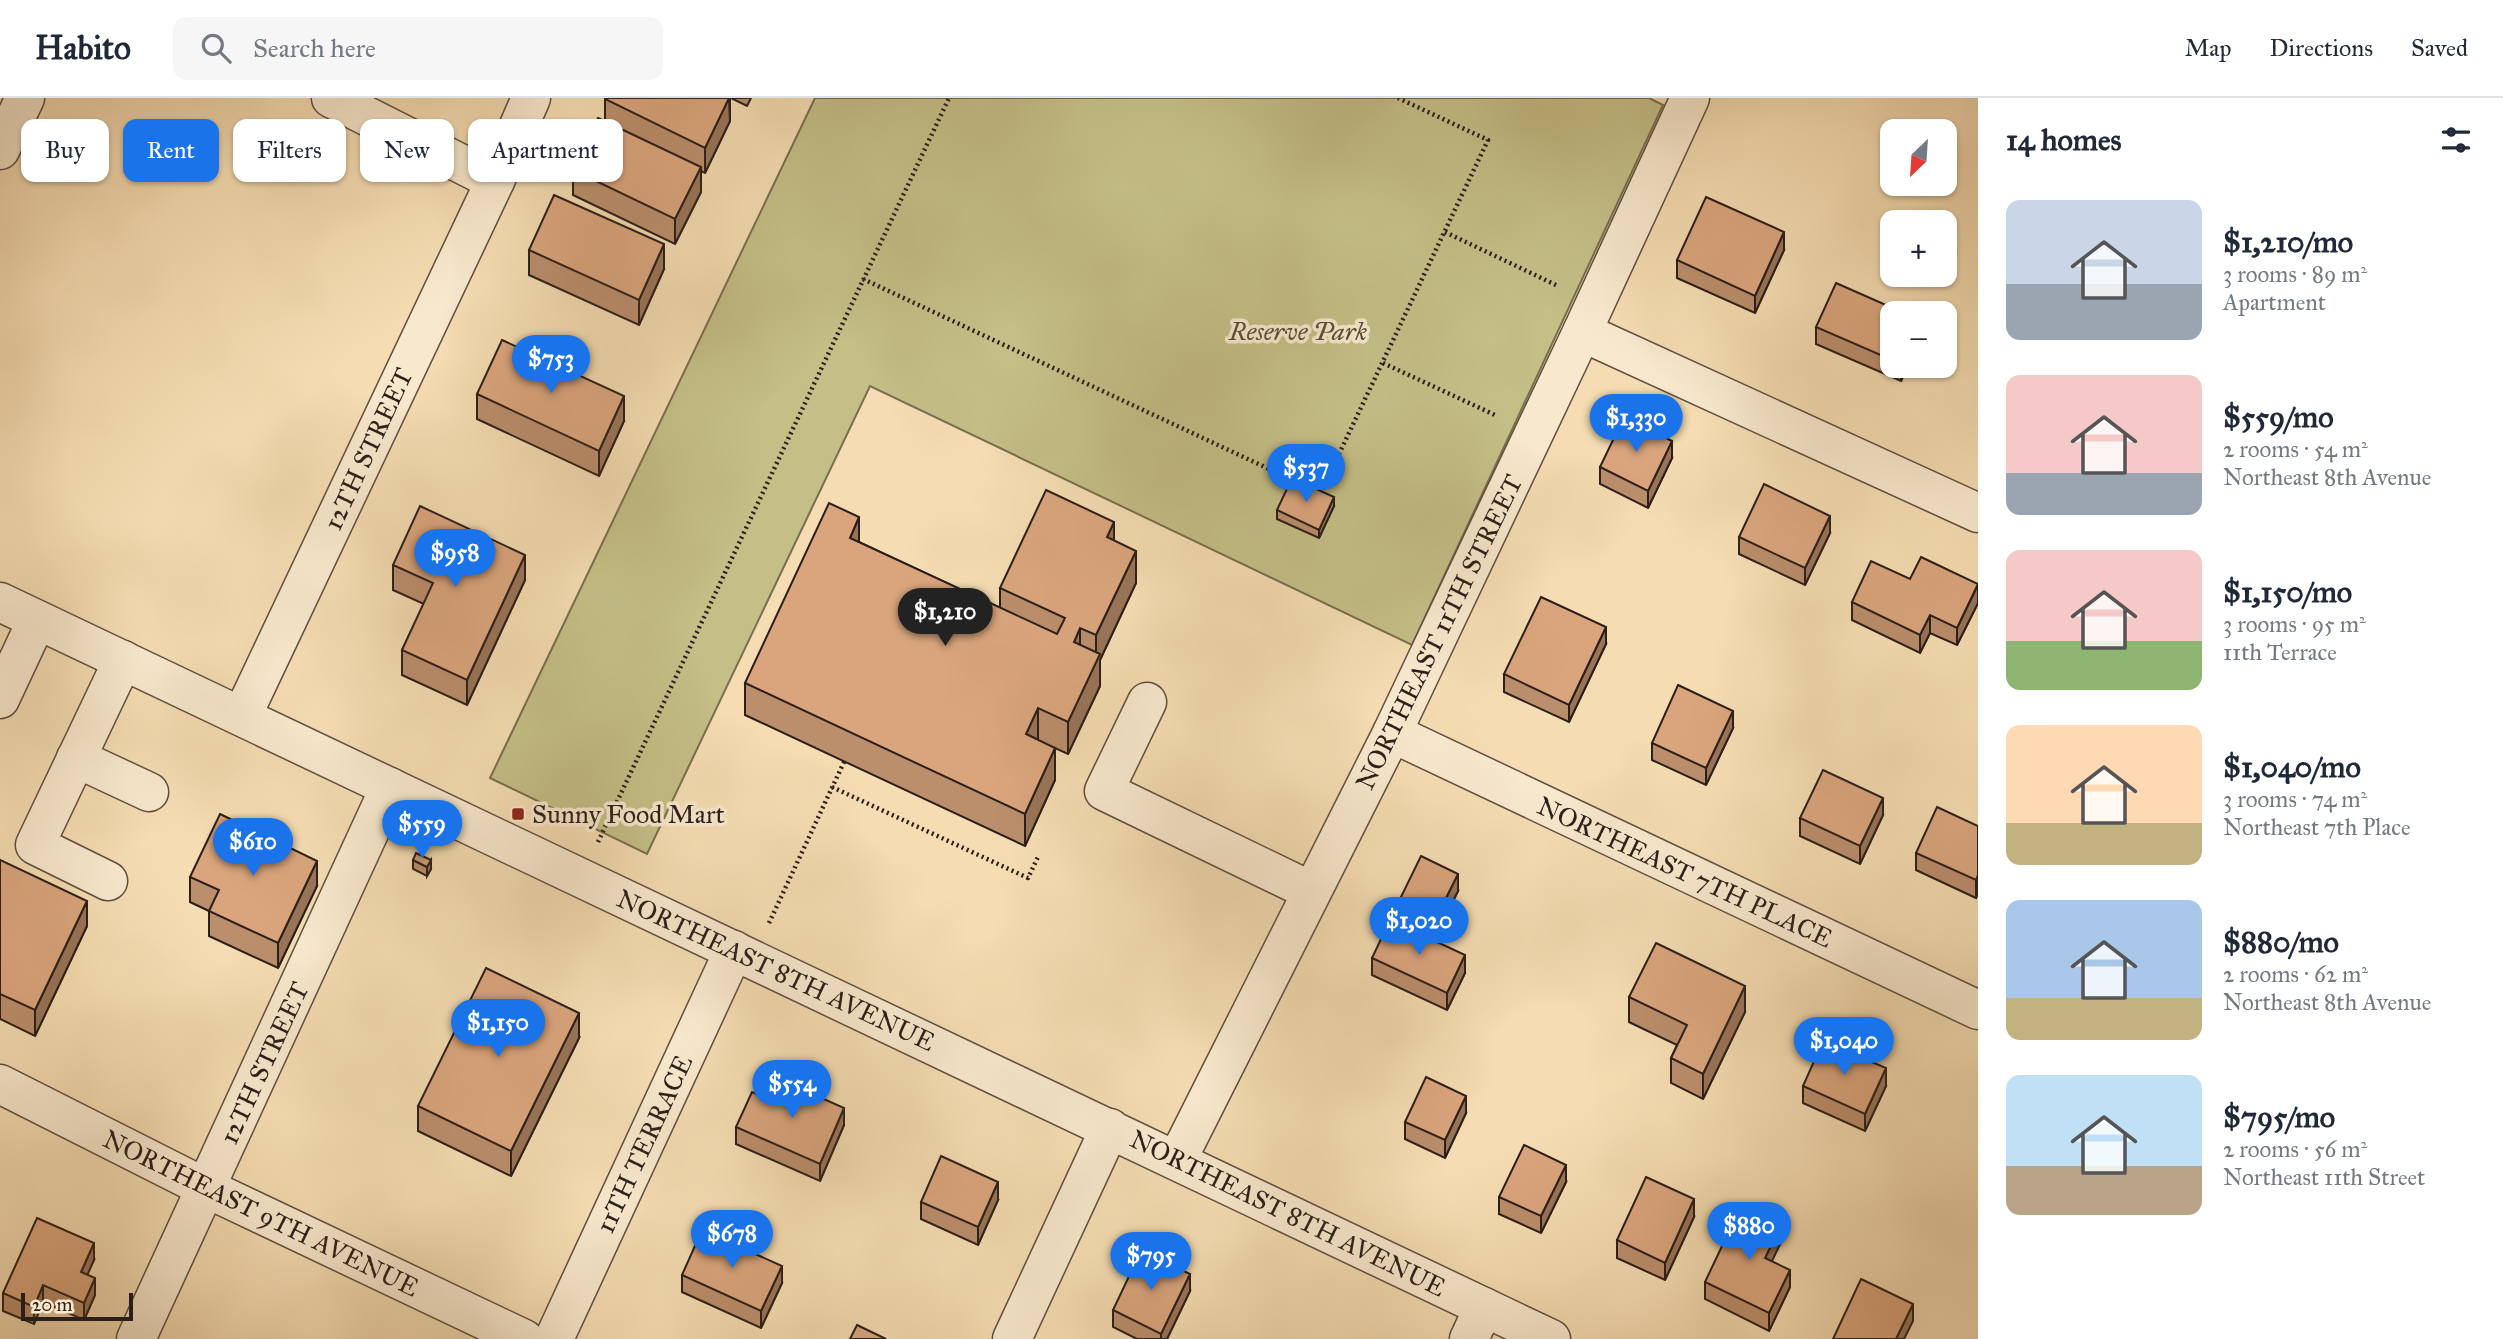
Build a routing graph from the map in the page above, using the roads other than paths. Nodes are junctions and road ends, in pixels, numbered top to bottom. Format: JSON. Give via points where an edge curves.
{"nodes":[{"id":1,"x":25,"y":98,"type":"edge"},
{"id":2,"x":331,"y":98,"type":"edge"},
{"id":3,"x":531,"y":98,"type":"edge"},
{"id":4,"x":1690,"y":98,"type":"edge"},
{"id":5,"x":522,"y":119,"type":"edge"},
{"id":6,"x":0,"y":150,"type":"edge"},
{"id":7,"x":468,"y":167,"type":"edge"},
{"id":8,"x":495,"y":182,"type":"edge"},
{"id":9,"x":1582,"y":332,"type":"junction"},
{"id":10,"x":1978,"y":513,"type":"edge"},
{"id":11,"x":0,"y":602,"type":"edge"},
{"id":12,"x":37,"y":620,"type":"junction"},
{"id":13,"x":123,"y":660,"type":"junction"},
{"id":14,"x":0,"y":699,"type":"edge"},
{"id":15,"x":1147,"y":702,"type":"dead end"},
{"id":16,"x":242,"y":716,"type":"junction"},
{"id":17,"x":1392,"y":733,"type":"junction"},
{"id":18,"x":76,"y":758,"type":"junction"},
{"id":19,"x":390,"y":787,"type":"junction"},
{"id":20,"x":149,"y":792,"type":"dead end"},
{"id":21,"x":108,"y":881,"type":"dead end"},
{"id":22,"x":1311,"y":891,"type":"junction"},
{"id":23,"x":734,"y":950,"type":"junction"},
{"id":24,"x":1978,"y":1010,"type":"edge"},
{"id":25,"x":0,"y":1084,"type":"edge"},
{"id":26,"x":1110,"y":1128,"type":"junction"},
{"id":27,"x":1177,"y":1160,"type":"junction"},
{"id":28,"x":206,"y":1188,"type":"junction"},
{"id":29,"x":1477,"y":1323,"type":"edge"},
{"id":30,"x":136,"y":1339,"type":"edge"},
{"id":31,"x":524,"y":1339,"type":"edge"},
{"id":32,"x":554,"y":1339,"type":"edge"},
{"id":33,"x":1012,"y":1339,"type":"edge"},
{"id":34,"x":1551,"y":1339,"type":"edge"}],
"edges":[{"from":1,"to":6,"type":"street"},
{"from":2,"to":7,"type":"street"},
{"from":3,"to":5,"type":"street","name":"12TH STREET"},
{"from":4,"to":9,"type":"street","name":"NORTHEAST 11TH STREET"},
{"from":8,"to":16,"type":"street","name":"12TH STREET"},
{"from":9,"to":10,"type":"street"},
{"from":9,"to":17,"type":"street","name":"NORTHEAST 11TH STREET"},
{"from":11,"to":12,"type":"street","name":"NORTHEAST 8TH AVENUE"},
{"from":12,"to":13,"type":"street","name":"NORTHEAST 8TH AVENUE"},
{"from":12,"to":14,"type":"street"},
{"from":13,"to":16,"type":"street","name":"NORTHEAST 8TH AVENUE"},
{"from":13,"to":18,"type":"street"},
{"from":15,"to":22,"type":"street","via":[[1104,791]]},
{"from":16,"to":19,"type":"street","name":"NORTHEAST 8TH AVENUE"},
{"from":17,"to":22,"type":"street","name":"NORTHEAST 11TH STREET"},
{"from":17,"to":24,"type":"street","name":"NORTHEAST 7TH PLACE"},
{"from":18,"to":20,"type":"street"},
{"from":18,"to":21,"type":"street","via":[[35,845]]},
{"from":19,"to":23,"type":"street","name":"NORTHEAST 8TH AVENUE"},
{"from":19,"to":28,"type":"street","name":"12TH STREET"},
{"from":22,"to":27,"type":"street","name":"NORTHEAST 11TH STREET"},
{"from":23,"to":26,"type":"street","name":"NORTHEAST 8TH AVENUE"},
{"from":23,"to":32,"type":"street","name":"11TH TERRACE"},
{"from":25,"to":28,"type":"street","name":"NORTHEAST 9TH AVENUE"},
{"from":26,"to":27,"type":"street","name":"NORTHEAST 8TH AVENUE"},
{"from":26,"to":33,"type":"street"},
{"from":27,"to":29,"type":"street","name":"NORTHEAST 8TH AVENUE"},
{"from":28,"to":30,"type":"street","name":"12TH STREET"},
{"from":28,"to":31,"type":"street","name":"NORTHEAST 9TH AVENUE"},
{"from":29,"to":34,"type":"street","name":"NORTHEAST 8TH AVENUE"}]}
